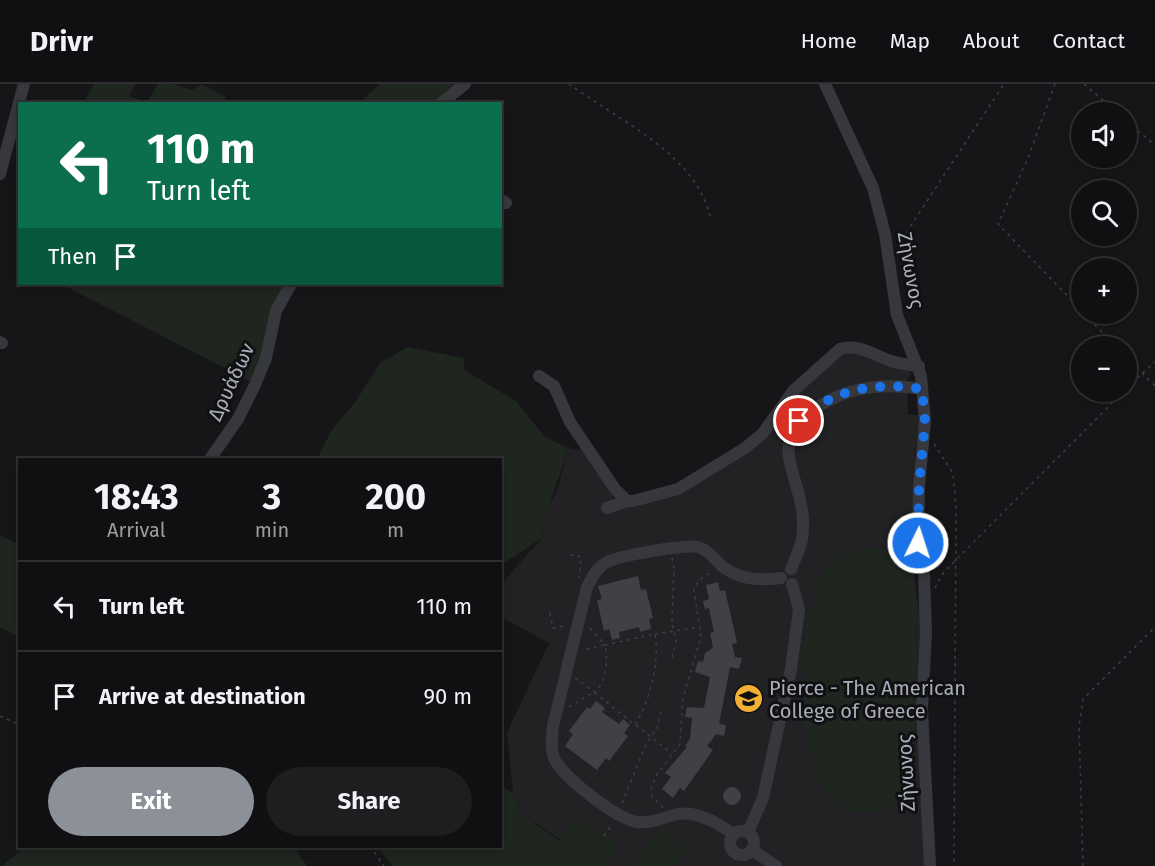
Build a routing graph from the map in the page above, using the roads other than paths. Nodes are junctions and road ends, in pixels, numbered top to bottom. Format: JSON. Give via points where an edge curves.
{"nodes":[{"id":1,"x":24,"y":84,"type":"edge"},
{"id":2,"x":465,"y":84,"type":"edge"},
{"id":3,"x":825,"y":84,"type":"edge"},
{"id":4,"x":21,"y":102,"type":"edge"},
{"id":5,"x":442,"y":102,"type":"edge"},
{"id":6,"x":18,"y":117,"type":"edge"},
{"id":7,"x":0,"y":174,"type":"edge"},
{"id":8,"x":290,"y":285,"type":"edge"},
{"id":9,"x":919,"y":366,"type":"junction"},
{"id":10,"x":539,"y":376,"type":"dead end"},
{"id":11,"x":922,"y":389,"type":"junction"},
{"id":12,"x":211,"y":458,"type":"edge"},
{"id":13,"x":627,"y":501,"type":"junction"},
{"id":14,"x":607,"y":508,"type":"dead end"},
{"id":15,"x":786,"y":581,"type":"junction"},
{"id":16,"x":748,"y":832,"type":"junction"},
{"id":17,"x":733,"y":834,"type":"junction"},
{"id":18,"x":752,"y":850,"type":"junction"},
{"id":19,"x":776,"y":866,"type":"edge"},
{"id":20,"x":930,"y":866,"type":"edge"}],
"edges":[{"from":1,"to":4,"type":"street"},
{"from":2,"to":5,"type":"street"},
{"from":3,"to":9,"type":"street","name":"Ζήνωνος","via":[[873,188],[890,258],[897,315]]},
{"from":6,"to":7,"type":"street"},
{"from":8,"to":12,"type":"street","name":"Δρυάδων","via":[[276,311],[266,358],[255,385],[238,419]]},
{"from":9,"to":11,"type":"street","name":"Ζήνωνος"},
{"from":9,"to":13,"type":"street","via":[[890,361],[848,346],[840,349],[793,391],[762,433],[745,448],[678,489]]},
{"from":10,"to":13,"type":"street","via":[[554,386],[570,422]]},
{"from":11,"to":15,"type":"street","via":[[878,386],[850,390],[807,413],[793,427],[788,455],[803,532],[791,569],[796,576]]},
{"from":11,"to":20,"type":"street","name":"Ζήνωνος","via":[[925,421],[918,543],[924,573],[922,709]]},
{"from":13,"to":14,"type":"street"},
{"from":15,"to":16,"type":"street","via":[[799,609],[791,669],[763,798]]},
{"from":15,"to":17,"type":"street","via":[[754,578],[730,570],[699,547],[669,549],[607,562],[593,576],[574,620],[556,716],[552,750],[557,764],[566,776],[634,822],[692,814]]},
{"from":16,"to":17,"type":"street"},
{"from":16,"to":18,"type":"street","via":[[753,838]]},
{"from":17,"to":18,"type":"street","via":[[730,842],[734,852],[742,855]]},
{"from":18,"to":19,"type":"street"}]}
